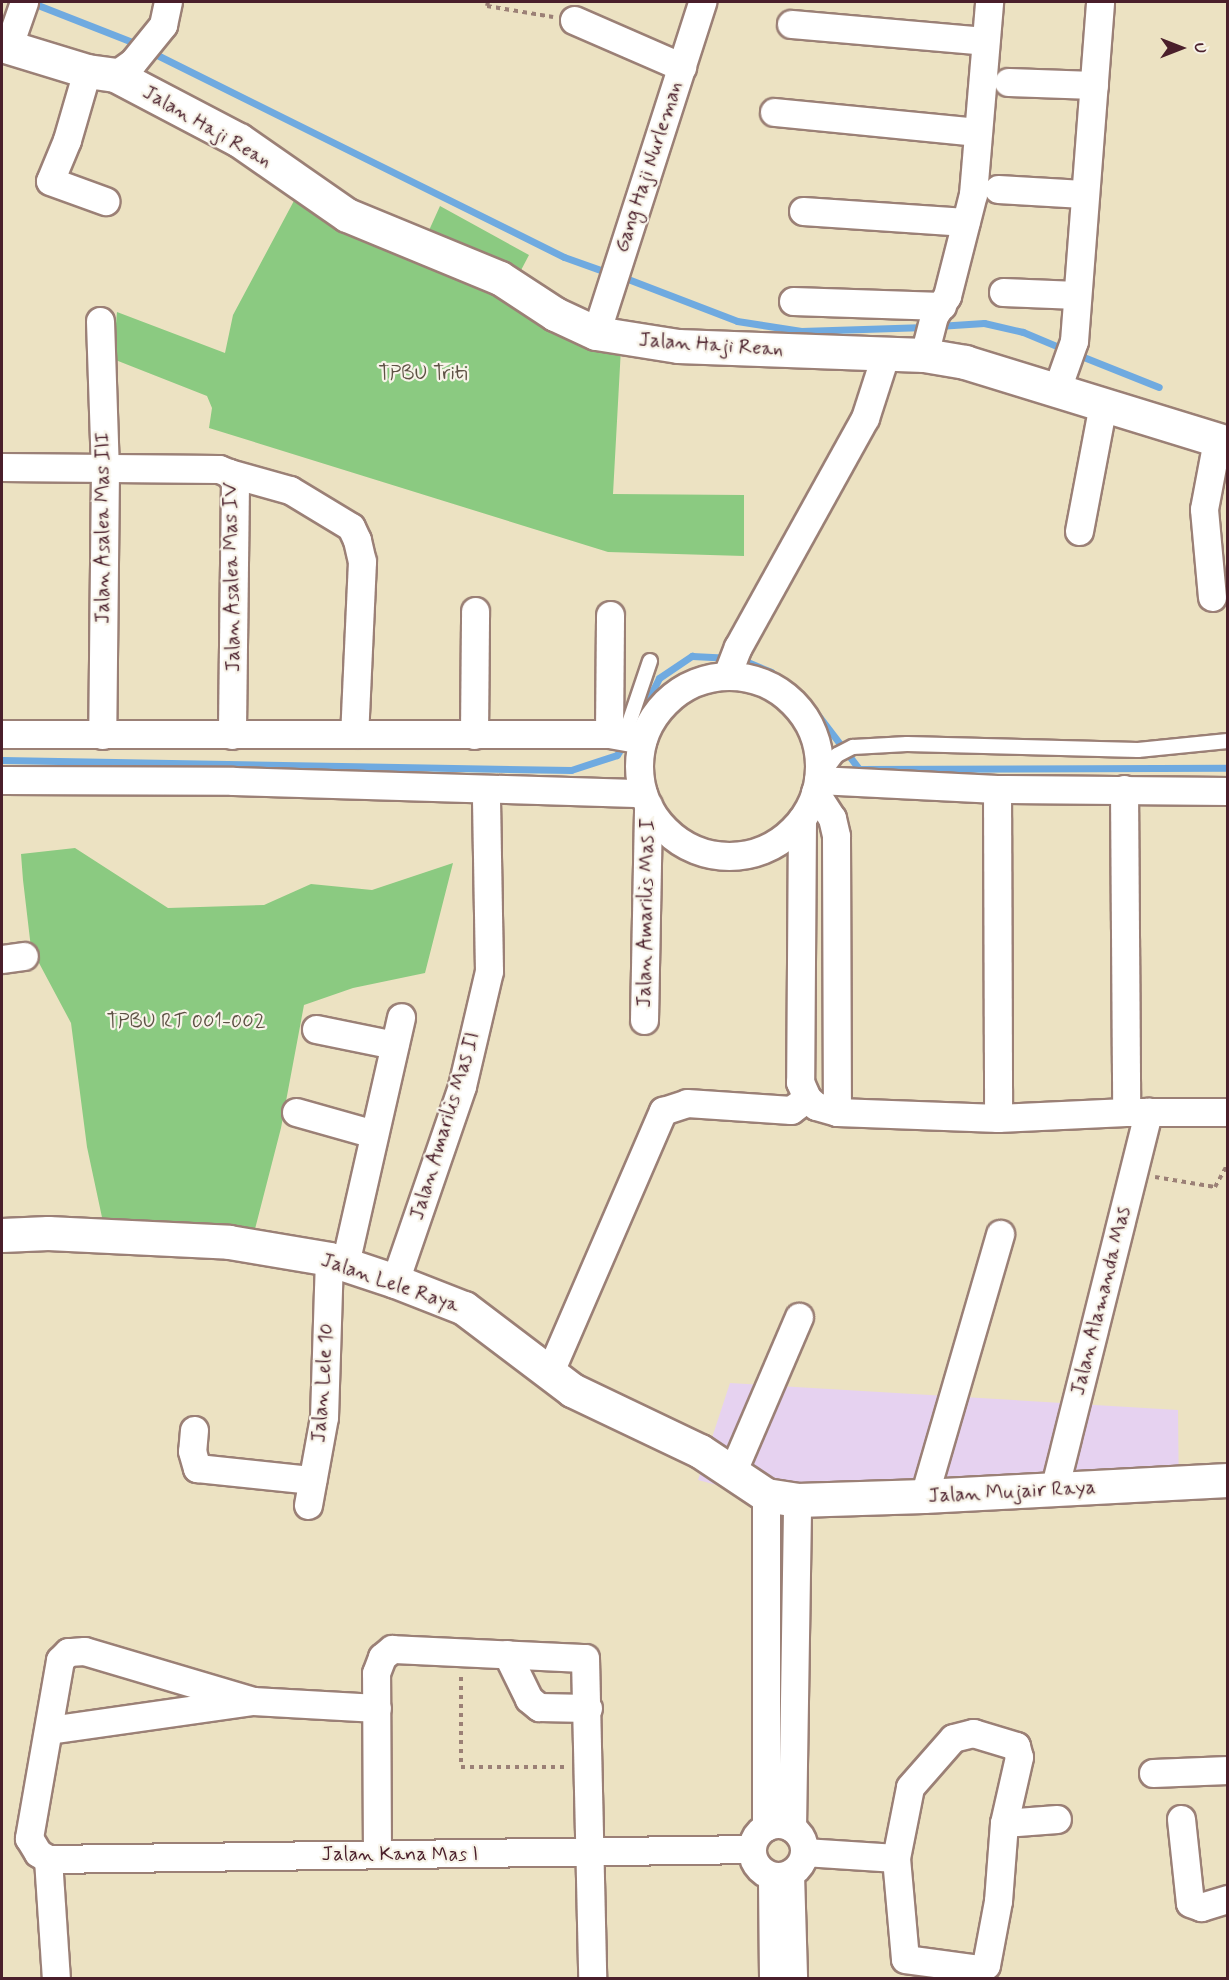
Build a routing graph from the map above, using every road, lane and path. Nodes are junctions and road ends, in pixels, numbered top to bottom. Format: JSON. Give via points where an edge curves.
{"nodes":[{"id":1,"x":168,"y":2,"type":"edge"},
{"id":2,"x":488,"y":2,"type":"edge"},
{"id":3,"x":702,"y":2,"type":"edge"},
{"id":4,"x":989,"y":2,"type":"edge"},
{"id":5,"x":1100,"y":2,"type":"edge"},
{"id":6,"x":22,"y":7,"type":"edge"},
{"id":7,"x":574,"y":20,"type":"joint"},
{"id":8,"x":791,"y":24,"type":"dead end"},
{"id":9,"x":985,"y":41,"type":"junction"},
{"id":10,"x":5,"y":46,"type":"edge"},
{"id":11,"x":682,"y":67,"type":"junction"},
{"id":12,"x":112,"y":69,"type":"junction"},
{"id":13,"x":1008,"y":82,"type":"dead end"},
{"id":14,"x":1094,"y":85,"type":"junction"},
{"id":15,"x":774,"y":112,"type":"dead end"},
{"id":16,"x":977,"y":132,"type":"junction"},
{"id":17,"x":998,"y":189,"type":"dead end"},
{"id":18,"x":1083,"y":194,"type":"junction"},
{"id":19,"x":105,"y":201,"type":"dead end"},
{"id":20,"x":803,"y":211,"type":"dead end"},
{"id":21,"x":966,"y":222,"type":"junction"},
{"id":22,"x":1003,"y":292,"type":"dead end"},
{"id":23,"x":1077,"y":295,"type":"junction"},
{"id":24,"x":793,"y":302,"type":"dead end"},
{"id":25,"x":100,"y":321,"type":"dead end"},
{"id":26,"x":932,"y":329,"type":"junction"},
{"id":27,"x":596,"y":333,"type":"junction"},
{"id":28,"x":886,"y":353,"type":"junction"},
{"id":29,"x":1066,"y":365,"type":"junction"},
{"id":30,"x":1103,"y":404,"type":"junction"},
{"id":31,"x":1222,"y":441,"type":"edge"},
{"id":32,"x":2,"y":467,"type":"edge"},
{"id":33,"x":105,"y":468,"type":"junction"},
{"id":34,"x":229,"y":473,"type":"junction"},
{"id":35,"x":1079,"y":531,"type":"dead end"},
{"id":36,"x":1212,"y":597,"type":"dead end"},
{"id":37,"x":475,"y":611,"type":"dead end"},
{"id":38,"x":610,"y":615,"type":"dead end"},
{"id":39,"x":650,"y":661,"type":"dead end"},
{"id":40,"x":727,"y":675,"type":"junction"},
{"id":41,"x":354,"y":734,"type":"junction"},
{"id":42,"x":2,"y":735,"type":"edge"},
{"id":43,"x":102,"y":735,"type":"junction"},
{"id":44,"x":232,"y":735,"type":"junction"},
{"id":45,"x":474,"y":735,"type":"junction"},
{"id":46,"x":625,"y":736,"type":"junction"},
{"id":47,"x":1227,"y":741,"type":"edge"},
{"id":48,"x":2,"y":780,"type":"edge"},
{"id":49,"x":817,"y":786,"type":"junction"},
{"id":50,"x":997,"y":789,"type":"junction"},
{"id":51,"x":1124,"y":789,"type":"junction"},
{"id":52,"x":486,"y":791,"type":"junction"},
{"id":53,"x":1227,"y":791,"type":"edge"},
{"id":54,"x":645,"y":799,"type":"junction"},
{"id":55,"x":802,"y":819,"type":"junction"},
{"id":56,"x":401,"y":1017,"type":"dead end"},
{"id":57,"x":644,"y":1020,"type":"dead end"},
{"id":58,"x":316,"y":1029,"type":"dead end"},
{"id":59,"x":394,"y":1045,"type":"junction"},
{"id":60,"x":807,"y":1098,"type":"junction"},
{"id":61,"x":296,"y":1112,"type":"dead end"},
{"id":62,"x":837,"y":1112,"type":"junction"},
{"id":63,"x":1137,"y":1112,"type":"junction"},
{"id":64,"x":1227,"y":1112,"type":"edge"},
{"id":65,"x":998,"y":1118,"type":"junction"},
{"id":66,"x":374,"y":1134,"type":"junction"},
{"id":67,"x":1227,"y":1164,"type":"edge"},
{"id":68,"x":1133,"y":1173,"type":"junction"},
{"id":69,"x":1000,"y":1234,"type":"dead end"},
{"id":70,"x":2,"y":1235,"type":"edge"},
{"id":71,"x":337,"y":1262,"type":"junction"},
{"id":72,"x":395,"y":1281,"type":"junction"},
{"id":73,"x":799,"y":1317,"type":"dead end"},
{"id":74,"x":549,"y":1374,"type":"junction"},
{"id":75,"x":194,"y":1430,"type":"dead end"},
{"id":76,"x":732,"y":1473,"type":"junction"},
{"id":77,"x":1227,"y":1480,"type":"edge"},
{"id":78,"x":1054,"y":1490,"type":"junction"},
{"id":79,"x":924,"y":1496,"type":"junction"},
{"id":80,"x":782,"y":1498,"type":"junction"},
{"id":81,"x":462,"y":1652,"type":"junction"},
{"id":82,"x":507,"y":1654,"type":"junction"},
{"id":83,"x":253,"y":1701,"type":"junction"},
{"id":84,"x":377,"y":1708,"type":"junction"},
{"id":85,"x":588,"y":1708,"type":"junction"},
{"id":86,"x":49,"y":1730,"type":"junction"},
{"id":87,"x":588,"y":1767,"type":"junction"},
{"id":88,"x":1227,"y":1770,"type":"edge"},
{"id":89,"x":1153,"y":1773,"type":"dead end"},
{"id":90,"x":1057,"y":1819,"type":"dead end"},
{"id":91,"x":1181,"y":1819,"type":"dead end"},
{"id":92,"x":1004,"y":1823,"type":"junction"},
{"id":93,"x":766,"y":1827,"type":"junction"},
{"id":94,"x":792,"y":1828,"type":"junction"},
{"id":95,"x":751,"y":1849,"type":"junction"},
{"id":96,"x":804,"y":1852,"type":"junction"},
{"id":97,"x":377,"y":1854,"type":"junction"},
{"id":98,"x":589,"y":1854,"type":"junction"},
{"id":99,"x":896,"y":1858,"type":"junction"},
{"id":100,"x":48,"y":1859,"type":"junction"},
{"id":101,"x":781,"y":1875,"type":"junction"},
{"id":102,"x":1227,"y":1899,"type":"edge"},
{"id":103,"x":56,"y":1978,"type":"edge"},
{"id":104,"x":592,"y":1978,"type":"edge"},
{"id":105,"x":773,"y":1978,"type":"edge"},
{"id":106,"x":793,"y":1978,"type":"edge"}],
"edges":[{"from":1,"to":12,"type":"street","via":[[163,25],[151,41]]},
{"from":2,"to":7,"type":"path","via":[[487,6],[500,9]]},
{"from":3,"to":11,"type":"street","name":"Gang Haji Nurleman"},
{"from":4,"to":9,"type":"street"},
{"from":5,"to":14,"type":"street"},
{"from":6,"to":10,"type":"street"},
{"from":7,"to":11,"type":"street"},
{"from":8,"to":9,"type":"street"},
{"from":9,"to":16,"type":"street"},
{"from":10,"to":12,"type":"street","name":"Jalan Haji Rean"},
{"from":11,"to":27,"type":"street","name":"Gang Haji Nurleman"},
{"from":12,"to":19,"type":"street","via":[[68,140],[50,181]]},
{"from":12,"to":27,"type":"street","name":"Jalan Haji Rean","via":[[239,140],[346,215],[500,278],[555,314]]},
{"from":13,"to":14,"type":"street"},
{"from":14,"to":18,"type":"street"},
{"from":15,"to":16,"type":"street"},
{"from":16,"to":21,"type":"street","via":[[973,194]]},
{"from":17,"to":18,"type":"street"},
{"from":18,"to":23,"type":"street"},
{"from":20,"to":21,"type":"street"},
{"from":21,"to":26,"type":"street"},
{"from":22,"to":23,"type":"street"},
{"from":23,"to":29,"type":"street"},
{"from":24,"to":26,"type":"street"},
{"from":25,"to":33,"type":"street","name":"Jalan Asalea Mas III"},
{"from":26,"to":28,"type":"street","name":"Jalan Haji Rean"},
{"from":26,"to":29,"type":"street","name":"Jalan Haji Rean","via":[[965,362]]},
{"from":27,"to":28,"type":"street","name":"Jalan Haji Rean","via":[[678,346]]},
{"from":28,"to":40,"type":"street","via":[[865,418],[738,647]]},
{"from":29,"to":30,"type":"street","name":"Jalan Haji Rean"},
{"from":30,"to":31,"type":"street","name":"Jalan Haji Rean"},
{"from":30,"to":35,"type":"street"},
{"from":31,"to":36,"type":"street","via":[[1204,509]]},
{"from":32,"to":33,"type":"street","name":"Jalan Asalea Mas IV"},
{"from":33,"to":34,"type":"street","name":"Jalan Asalea Mas IV","via":[[219,469]]},
{"from":33,"to":43,"type":"street","name":"Jalan Asalea Mas III"},
{"from":34,"to":41,"type":"street","via":[[291,490],[351,527],[362,561]]},
{"from":34,"to":44,"type":"street","name":"Jalan Asalea Mas IV","via":[[235,482]]},
{"from":37,"to":45,"type":"street"},
{"from":38,"to":46,"type":"street"},
{"from":39,"to":46,"type":"lane"},
{"from":40,"to":46,"type":"street","via":[[684,687]]},
{"from":40,"to":49,"type":"street","via":[[751,678],[774,687],[794,703],[808,722],[816,743]]},
{"from":41,"to":44,"type":"street"},
{"from":41,"to":45,"type":"street"},
{"from":42,"to":43,"type":"street"},
{"from":43,"to":44,"type":"street"},
{"from":45,"to":46,"type":"street"},
{"from":46,"to":54,"type":"street"},
{"from":47,"to":49,"type":"lane","via":[[1138,750],[907,744],[853,747],[837,755]]},
{"from":48,"to":52,"type":"street","via":[[233,781]]},
{"from":49,"to":50,"type":"street"},
{"from":49,"to":55,"type":"street"},
{"from":49,"to":62,"type":"street","via":[[836,836]]},
{"from":50,"to":51,"type":"street"},
{"from":50,"to":65,"type":"street"},
{"from":51,"to":53,"type":"street"},
{"from":51,"to":63,"type":"street","name":"Jalan Alamanda Mas"},
{"from":52,"to":54,"type":"street"},
{"from":52,"to":72,"type":"street","name":"Jalan Amarilis Mas II","via":[[489,971],[462,1086]]},
{"from":54,"to":55,"type":"street","via":[[677,840],[698,851],[721,856],[744,855],[766,848],[786,836]]},
{"from":54,"to":57,"type":"street","name":"Jalan Amarilis Mas I"},
{"from":55,"to":60,"type":"street","via":[[800,1082]]},
{"from":56,"to":59,"type":"street","name":"Jalan Lele 10"},
{"from":58,"to":59,"type":"street"},
{"from":59,"to":66,"type":"street","name":"Jalan Lele 10"},
{"from":60,"to":62,"type":"street","via":[[816,1106]]},
{"from":60,"to":74,"type":"street","via":[[791,1110],[687,1103],[663,1111]]},
{"from":61,"to":66,"type":"street"},
{"from":62,"to":65,"type":"street"},
{"from":63,"to":64,"type":"street"},
{"from":63,"to":65,"type":"street"},
{"from":63,"to":68,"type":"street","name":"Jalan Alamanda Mas"},
{"from":66,"to":71,"type":"street","name":"Jalan Lele 10"},
{"from":67,"to":68,"type":"path","via":[[1215,1187]]},
{"from":68,"to":78,"type":"street","name":"Jalan Alamanda Mas"},
{"from":69,"to":79,"type":"street"},
{"from":70,"to":71,"type":"street","name":"Jalan Lele Raya","via":[[190,1238],[263,1246]]},
{"from":71,"to":72,"type":"street","name":"Jalan Lele Raya"},
{"from":71,"to":75,"type":"street","name":"Jalan Lele 10","via":[[324,1417],[310,1492],[197,1468],[192,1451]]},
{"from":72,"to":74,"type":"street","name":"Jalan Lele Raya","via":[[440,1297],[484,1320]]},
{"from":73,"to":76,"type":"street"},
{"from":74,"to":76,"type":"street","name":"Jalan Lele Raya","via":[[572,1390],[700,1451]]},
{"from":76,"to":80,"type":"street","name":"Jalan Lele Raya"},
{"from":77,"to":78,"type":"street","name":"Jalan Mujair Raya"},
{"from":78,"to":79,"type":"street","name":"Jalan Mujair Raya"},
{"from":79,"to":80,"type":"street","name":"Jalan Mujair Raya"},
{"from":80,"to":93,"type":"street"},
{"from":80,"to":94,"type":"street"},
{"from":81,"to":82,"type":"street"},
{"from":81,"to":84,"type":"street","via":[[392,1649],[382,1657],[376,1673]]},
{"from":81,"to":87,"type":"path","via":[[461,1767]]},
{"from":82,"to":85,"type":"street","via":[[529,1699],[539,1707]]},
{"from":82,"to":85,"type":"street","via":[[585,1658]]},
{"from":83,"to":84,"type":"street"},
{"from":83,"to":86,"type":"street"},
{"from":83,"to":86,"type":"street","via":[[84,1651],[68,1652],[60,1660]]},
{"from":84,"to":97,"type":"street"},
{"from":85,"to":87,"type":"street"},
{"from":86,"to":100,"type":"street","via":[[29,1838],[38,1853]]},
{"from":87,"to":98,"type":"street"},
{"from":88,"to":89,"type":"street"},
{"from":90,"to":92,"type":"street"},
{"from":91,"to":102,"type":"street","via":[[1190,1903],[1201,1907]]},
{"from":92,"to":99,"type":"street","via":[[1018,1757],[1016,1746],[973,1733],[953,1738],[910,1787]]},
{"from":92,"to":99,"type":"street","via":[[998,1901],[986,1965],[980,1969],[905,1959]]},
{"from":93,"to":94,"type":"street","via":[[784,1824]]},
{"from":93,"to":95,"type":"street"},
{"from":94,"to":96,"type":"street","via":[[803,1842]]},
{"from":95,"to":98,"type":"street","name":"Jalan Kana Mas I"},
{"from":95,"to":101,"type":"street","via":[[757,1866]]},
{"from":96,"to":99,"type":"street"},
{"from":96,"to":101,"type":"street","via":[[802,1862]]},
{"from":97,"to":98,"type":"street","name":"Jalan Kana Mas I"},
{"from":97,"to":100,"type":"street","name":"Jalan Kana Mas I"},
{"from":98,"to":104,"type":"street"},
{"from":100,"to":103,"type":"street"},
{"from":101,"to":105,"type":"street"},
{"from":101,"to":106,"type":"street"}]}
